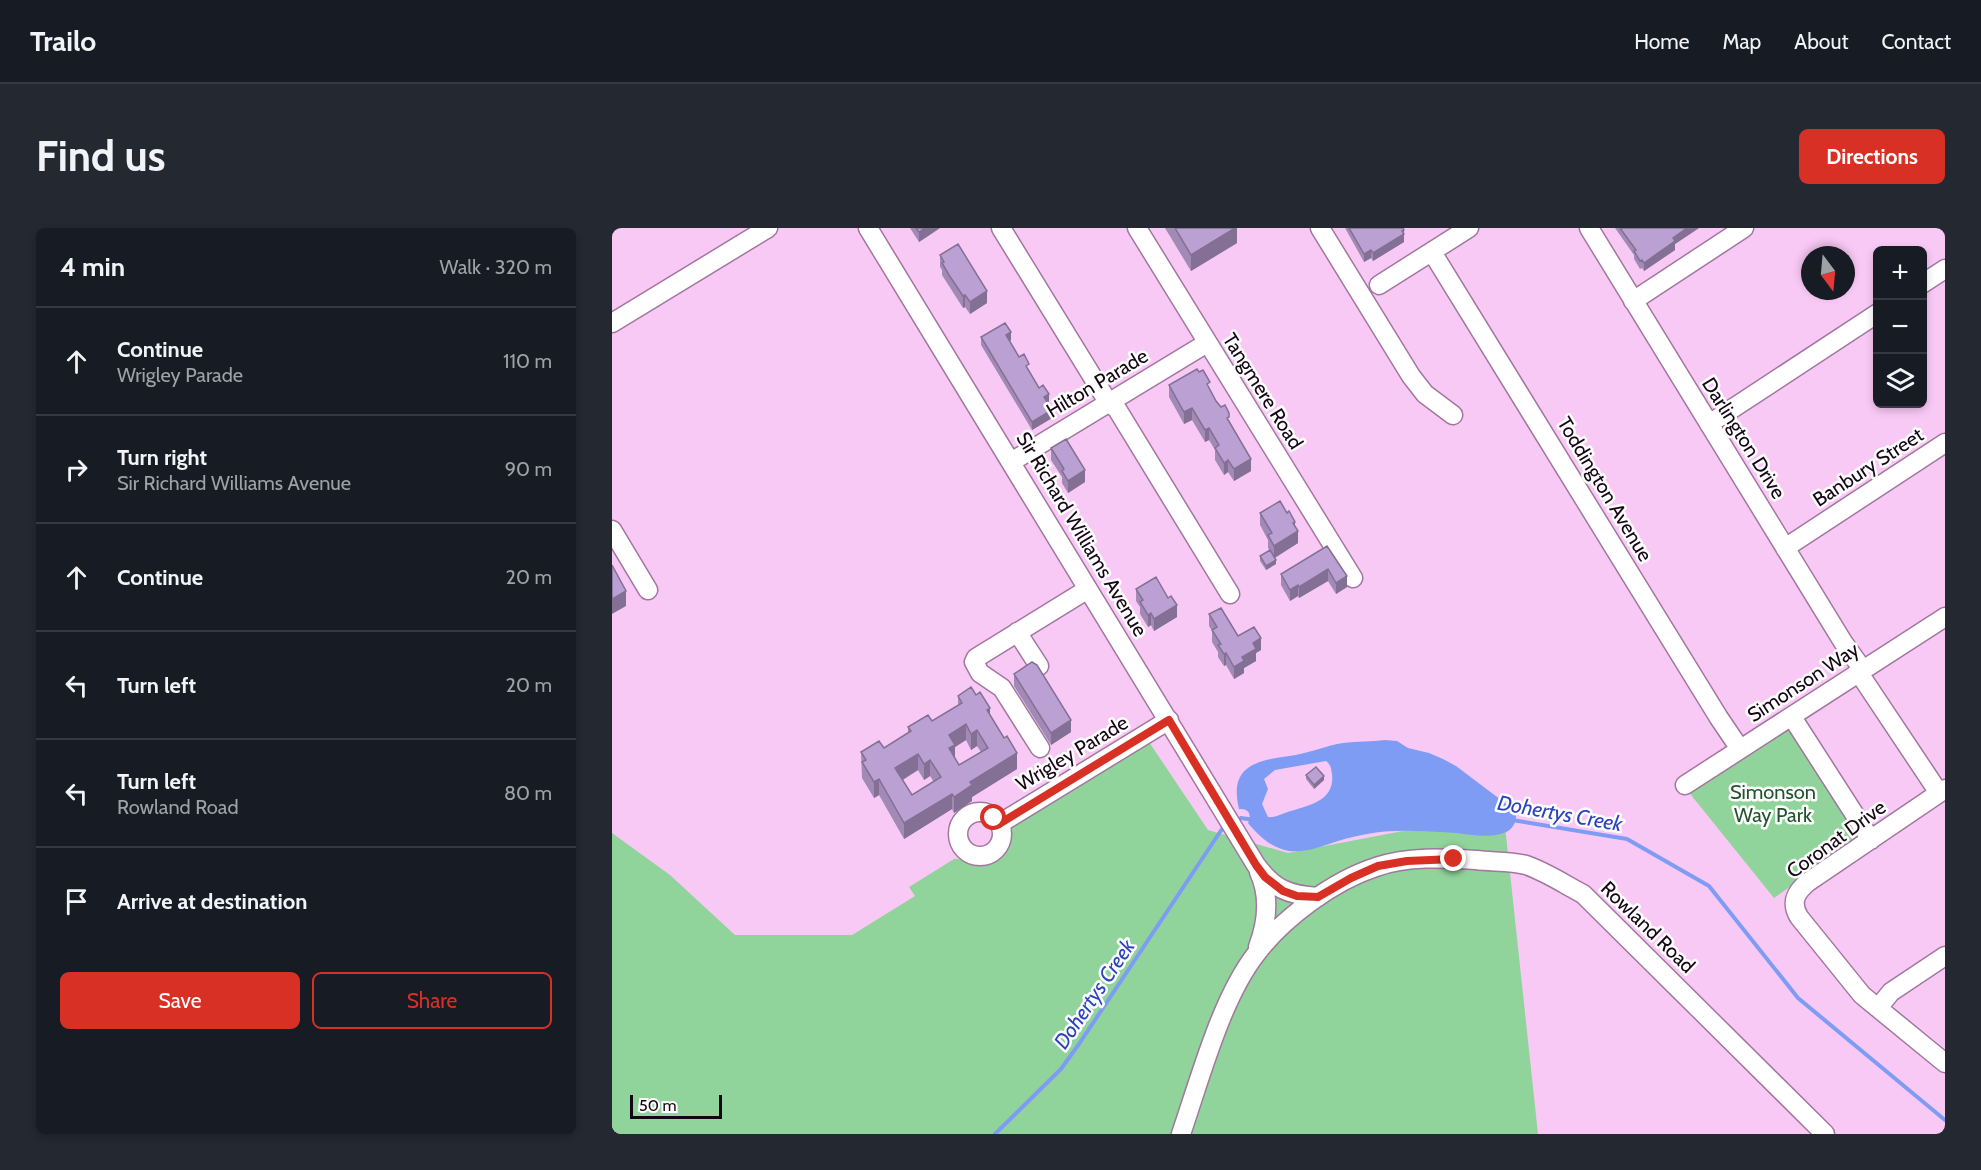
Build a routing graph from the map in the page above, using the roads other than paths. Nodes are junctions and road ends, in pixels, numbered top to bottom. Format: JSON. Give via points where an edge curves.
{"nodes":[{"id":1,"x":768,"y":228,"type":"edge"},
{"id":2,"x":868,"y":228,"type":"edge"},
{"id":3,"x":1001,"y":228,"type":"edge"},
{"id":4,"x":1137,"y":228,"type":"edge"},
{"id":5,"x":1320,"y":228,"type":"edge"},
{"id":6,"x":1469,"y":228,"type":"edge"},
{"id":7,"x":1589,"y":228,"type":"edge"},
{"id":8,"x":1744,"y":228,"type":"edge"},
{"id":9,"x":1432,"y":252,"type":"junction"},
{"id":10,"x":1945,"y":269,"type":"edge"},
{"id":11,"x":1927,"y":281,"type":"edge"},
{"id":12,"x":1379,"y":285,"type":"dead end"},
{"id":13,"x":1633,"y":301,"type":"junction"},
{"id":14,"x":1873,"y":316,"type":"edge"},
{"id":15,"x":612,"y":324,"type":"edge"},
{"id":16,"x":1207,"y":343,"type":"junction"},
{"id":17,"x":1108,"y":402,"type":"junction"},
{"id":18,"x":1453,"y":415,"type":"dead end"},
{"id":19,"x":1709,"y":424,"type":"junction"},
{"id":20,"x":1945,"y":443,"type":"edge"},
{"id":21,"x":1011,"y":462,"type":"junction"},
{"id":22,"x":612,"y":531,"type":"edge"},
{"id":23,"x":1785,"y":548,"type":"junction"},
{"id":24,"x":1353,"y":578,"type":"dead end"},
{"id":25,"x":1088,"y":589,"type":"junction"},
{"id":26,"x":648,"y":590,"type":"dead end"},
{"id":27,"x":1230,"y":594,"type":"dead end"},
{"id":28,"x":1945,"y":617,"type":"edge"},
{"id":29,"x":1017,"y":632,"type":"junction"},
{"id":30,"x":1039,"y":666,"type":"edge"},
{"id":31,"x":1861,"y":672,"type":"junction"},
{"id":32,"x":1792,"y":717,"type":"junction"},
{"id":33,"x":1169,"y":720,"type":"junction"},
{"id":34,"x":1040,"y":748,"type":"dead end"},
{"id":35,"x":1740,"y":749,"type":"junction"},
{"id":36,"x":1685,"y":785,"type":"dead end"},
{"id":37,"x":1942,"y":791,"type":"edge"},
{"id":38,"x":999,"y":824,"type":"dead end"},
{"id":39,"x":1871,"y":840,"type":"junction"},
{"id":40,"x":1256,"y":865,"type":"junction"},
{"id":41,"x":1318,"y":897,"type":"junction"},
{"id":42,"x":1255,"y":954,"type":"junction"},
{"id":43,"x":1945,"y":956,"type":"edge"},
{"id":44,"x":1878,"y":1008,"type":"junction"},
{"id":45,"x":1945,"y":1063,"type":"edge"},
{"id":46,"x":1181,"y":1134,"type":"edge"},
{"id":47,"x":1825,"y":1134,"type":"edge"}],
"edges":[{"from":1,"to":15,"type":"street"},
{"from":2,"to":21,"type":"street","name":"Sir Richard Williams Avenue"},
{"from":3,"to":17,"type":"street"},
{"from":4,"to":16,"type":"street","name":"Tangmere Road"},
{"from":5,"to":18,"type":"street","via":[[1411,376],[1425,394]]},
{"from":6,"to":9,"type":"street"},
{"from":7,"to":13,"type":"street","name":"Darlington Drive"},
{"from":8,"to":13,"type":"street"},
{"from":9,"to":12,"type":"street"},
{"from":9,"to":35,"type":"street","name":"Toddington Avenue"},
{"from":10,"to":11,"type":"street"},
{"from":13,"to":19,"type":"street","name":"Darlington Drive"},
{"from":14,"to":19,"type":"street"},
{"from":16,"to":17,"type":"street","name":"Hilton Parade"},
{"from":16,"to":24,"type":"street","name":"Tangmere Road"},
{"from":17,"to":21,"type":"street","name":"Hilton Parade"},
{"from":17,"to":27,"type":"street","via":[[1117,409]]},
{"from":19,"to":23,"type":"street","name":"Darlington Drive"},
{"from":20,"to":23,"type":"street","name":"Banbury Street"},
{"from":21,"to":25,"type":"street","name":"Sir Richard Williams Avenue"},
{"from":22,"to":26,"type":"street"},
{"from":23,"to":31,"type":"street","name":"Darlington Drive"},
{"from":25,"to":29,"type":"street"},
{"from":25,"to":33,"type":"street","name":"Sir Richard Williams Avenue"},
{"from":28,"to":31,"type":"street","name":"Simonson Way"},
{"from":29,"to":30,"type":"street"},
{"from":29,"to":34,"type":"street","via":[[974,662],[980,673],[1002,688]]},
{"from":31,"to":32,"type":"street","name":"Simonson Way"},
{"from":31,"to":37,"type":"street","name":"Darlington Drive"},
{"from":32,"to":35,"type":"street","name":"Simonson Way"},
{"from":32,"to":39,"type":"street"},
{"from":33,"to":38,"type":"street","name":"Wrigley Parade"},
{"from":33,"to":40,"type":"street","name":"Sir Richard Williams Avenue"},
{"from":35,"to":36,"type":"street","name":"Simonson Way"},
{"from":37,"to":39,"type":"street","name":"Coronat Drive"},
{"from":39,"to":44,"type":"street","name":"Coronat Drive","via":[[1808,882],[1797,893],[1794,903],[1798,917],[1849,981]]},
{"from":40,"to":41,"type":"street","via":[[1283,891]]},
{"from":40,"to":42,"type":"street","via":[[1265,893],[1266,913]]},
{"from":41,"to":42,"type":"street","name":"Rowland Road","via":[[1275,931]]},
{"from":41,"to":47,"type":"street","name":"Rowland Road","via":[[1378,866],[1407,861],[1494,862],[1524,865],[1545,873],[1583,894]]},
{"from":42,"to":46,"type":"street","name":"Rowland Road","via":[[1227,1005]]},
{"from":43,"to":44,"type":"street","via":[[1891,992]]},
{"from":44,"to":45,"type":"street","name":"Coronat Drive"}]}
